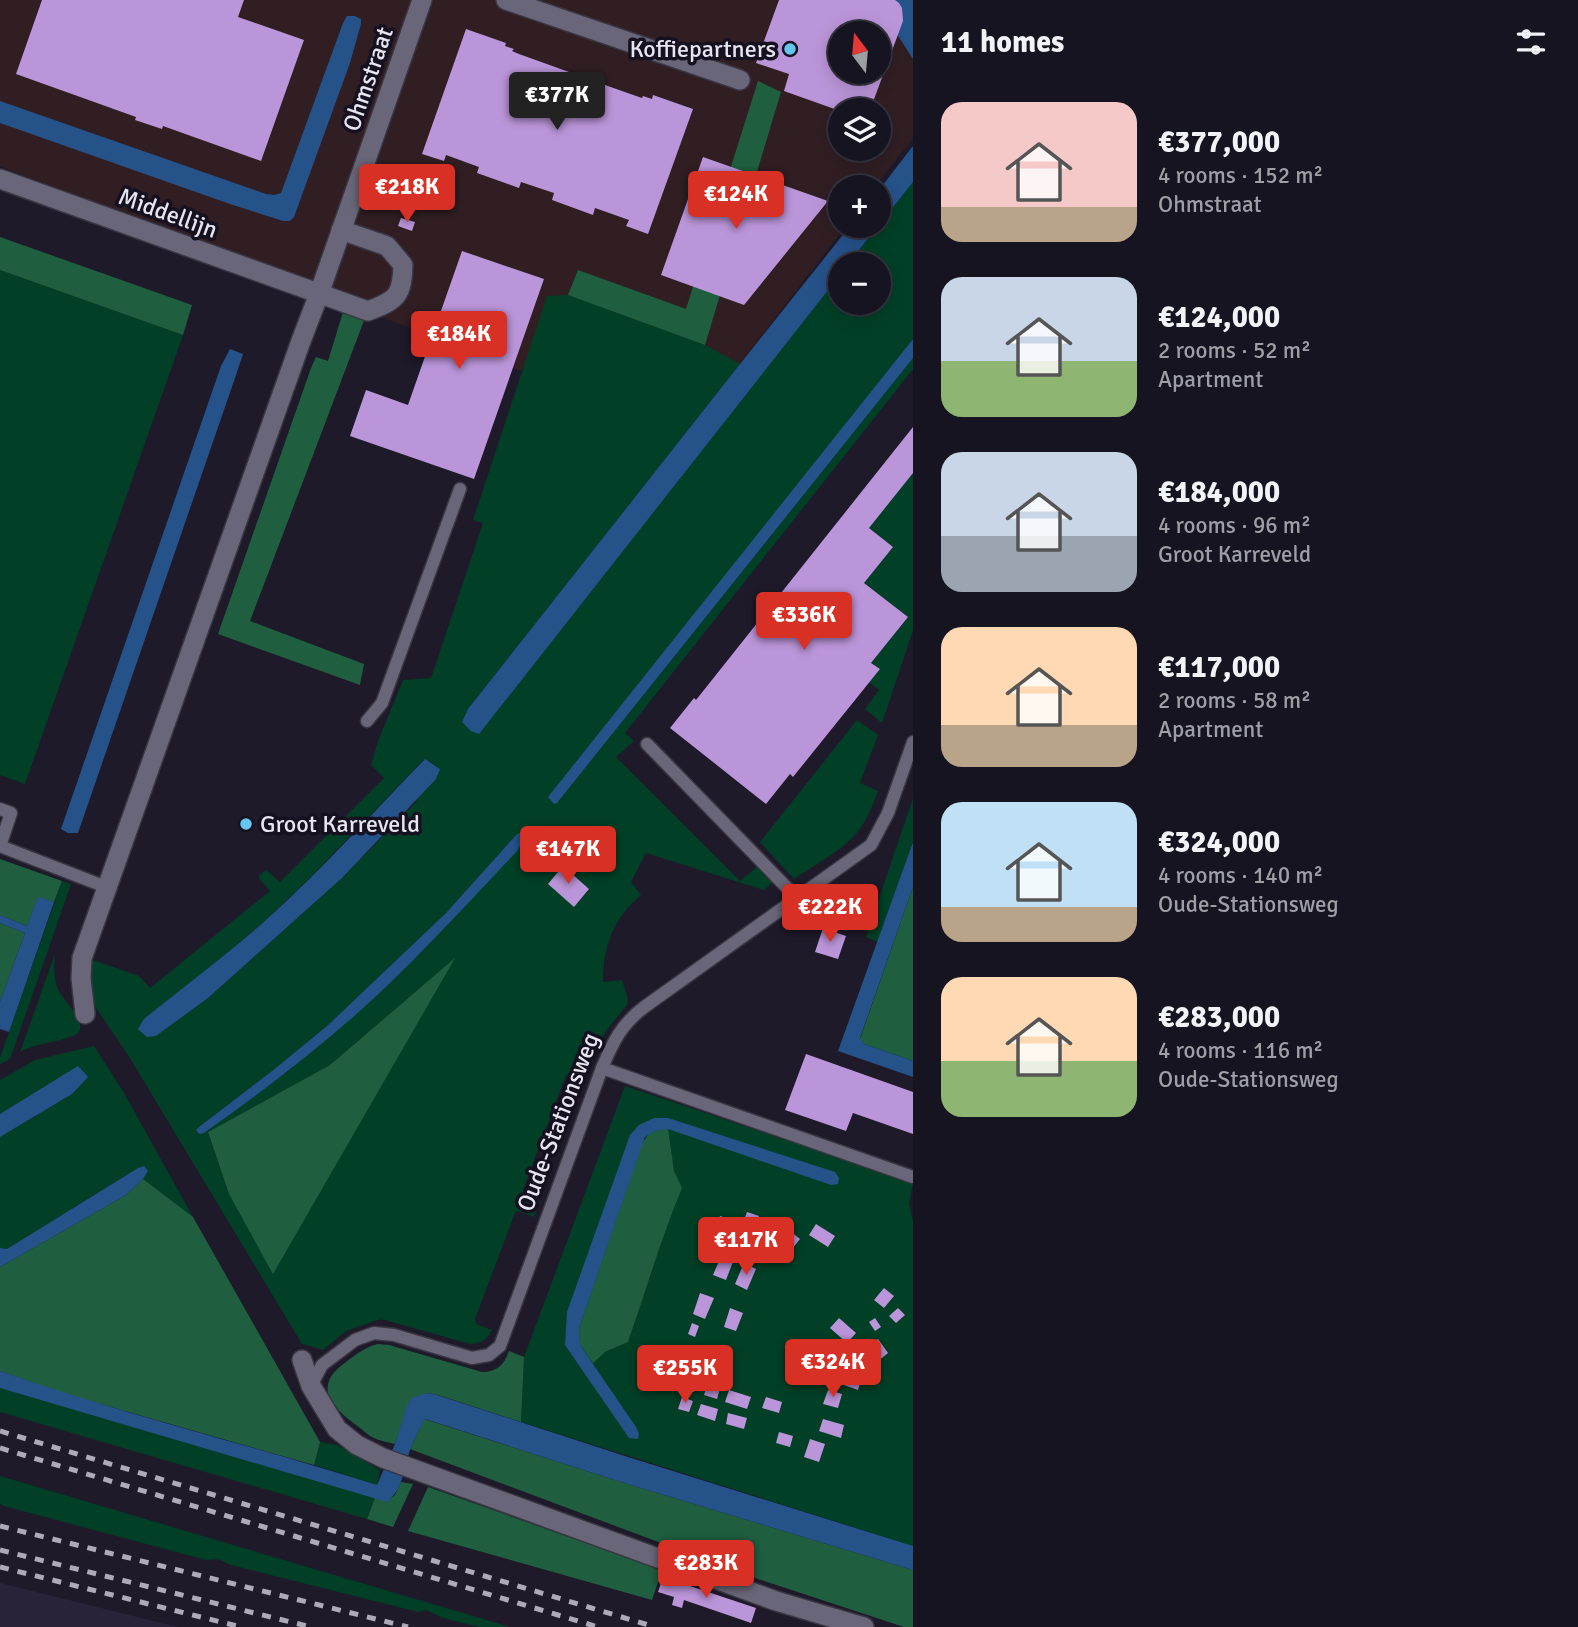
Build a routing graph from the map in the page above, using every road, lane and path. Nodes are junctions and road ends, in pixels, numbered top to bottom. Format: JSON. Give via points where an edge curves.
{"nodes":[{"id":1,"x":422,"y":0,"type":"edge"},
{"id":2,"x":506,"y":0,"type":"edge"},
{"id":3,"x":740,"y":80,"type":"dead end"},
{"id":4,"x":0,"y":179,"type":"edge"},
{"id":5,"x":341,"y":230,"type":"junction"},
{"id":6,"x":319,"y":294,"type":"junction"},
{"id":7,"x":460,"y":489,"type":"dead end"},
{"id":8,"x":367,"y":721,"type":"dead end"},
{"id":9,"x":913,"y":742,"type":"edge"},
{"id":10,"x":647,"y":744,"type":"dead end"},
{"id":11,"x":0,"y":809,"type":"edge"},
{"id":12,"x":0,"y":846,"type":"edge"},
{"id":13,"x":106,"y":887,"type":"junction"},
{"id":14,"x":797,"y":898,"type":"junction"},
{"id":15,"x":85,"y":1014,"type":"dead end"},
{"id":16,"x":602,"y":1068,"type":"junction"},
{"id":17,"x":913,"y":1177,"type":"edge"},
{"id":18,"x":302,"y":1360,"type":"dead end"},
{"id":19,"x":311,"y":1386,"type":"junction"},
{"id":20,"x":864,"y":1627,"type":"edge"}],
"edges":[{"from":1,"to":5,"type":"street","name":"Ohmstraat"},
{"from":2,"to":3,"type":"street"},
{"from":4,"to":6,"type":"street","name":"Middellijn"},
{"from":5,"to":6,"type":"street","name":"Ohmstraat"},
{"from":5,"to":6,"type":"street","via":[[387,246],[403,265],[402,287],[389,303],[368,311]]},
{"from":6,"to":13,"type":"street"},
{"from":7,"to":8,"type":"lane","via":[[382,703]]},
{"from":9,"to":14,"type":"lane","name":"Oude-Stationsweg","via":[[888,813],[871,845]]},
{"from":10,"to":14,"type":"lane"},
{"from":11,"to":12,"type":"lane","via":[[12,813]]},
{"from":12,"to":13,"type":"lane"},
{"from":13,"to":15,"type":"street","via":[[82,958]]},
{"from":14,"to":16,"type":"lane","name":"Oude-Stationsweg","via":[[628,1019]]},
{"from":16,"to":17,"type":"lane"},
{"from":16,"to":19,"type":"lane","name":"Oude-Stationsweg","via":[[500,1346],[489,1355],[472,1359],[374,1333],[355,1340],[322,1365]]},
{"from":18,"to":19,"type":"street"},
{"from":19,"to":20,"type":"street","via":[[337,1429],[383,1458],[776,1601]]}]}
